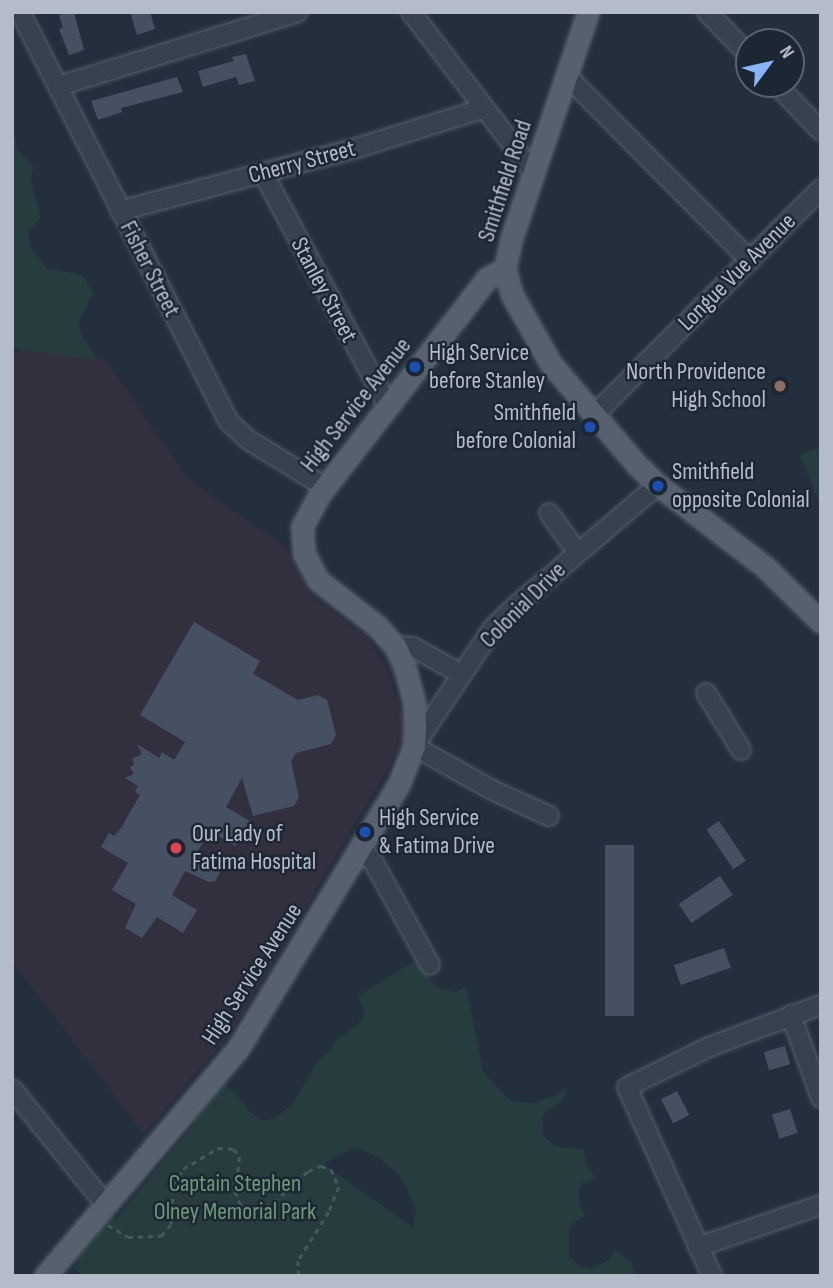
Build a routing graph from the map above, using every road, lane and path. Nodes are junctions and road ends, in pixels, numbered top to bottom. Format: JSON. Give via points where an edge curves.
{"nodes":[{"id":1,"x":20,"y":12,"type":"edge"},
{"id":2,"x":298,"y":12,"type":"edge"},
{"id":3,"x":411,"y":12,"type":"edge"},
{"id":4,"x":588,"y":12,"type":"edge"},
{"id":5,"x":707,"y":12,"type":"edge"},
{"id":6,"x":735,"y":41,"type":"edge"},
{"id":7,"x":567,"y":76,"type":"junction"},
{"id":8,"x":59,"y":86,"type":"junction"},
{"id":9,"x":789,"y":98,"type":"edge"},
{"id":10,"x":482,"y":109,"type":"junction"},
{"id":11,"x":821,"y":131,"type":"edge"},
{"id":12,"x":263,"y":173,"type":"junction"},
{"id":13,"x":534,"y":173,"type":"junction"},
{"id":14,"x":821,"y":189,"type":"edge"},
{"id":15,"x":120,"y":211,"type":"junction"},
{"id":16,"x":750,"y":260,"type":"junction"},
{"id":17,"x":505,"y":269,"type":"junction"},
{"id":18,"x":388,"y":406,"type":"junction"},
{"id":19,"x":594,"y":415,"type":"junction"},
{"id":20,"x":658,"y":485,"type":"junction"},
{"id":21,"x":325,"y":487,"type":"junction"},
{"id":22,"x":549,"y":513,"type":"dead end"},
{"id":23,"x":577,"y":552,"type":"junction"},
{"id":24,"x":821,"y":622,"type":"edge"},
{"id":25,"x":395,"y":646,"type":"junction"},
{"id":26,"x":461,"y":674,"type":"junction"},
{"id":27,"x":706,"y":693,"type":"dead end"},
{"id":28,"x":414,"y":746,"type":"junction"},
{"id":29,"x":741,"y":750,"type":"dead end"},
{"id":30,"x":550,"y":816,"type":"dead end"},
{"id":31,"x":362,"y":848,"type":"junction"},
{"id":32,"x":430,"y":965,"type":"dead end"},
{"id":33,"x":821,"y":1005,"type":"edge"},
{"id":34,"x":791,"y":1015,"type":"junction"},
{"id":35,"x":12,"y":1089,"type":"edge"},
{"id":36,"x":821,"y":1098,"type":"edge"},
{"id":37,"x":105,"y":1204,"type":"junction"},
{"id":38,"x":821,"y":1205,"type":"edge"},
{"id":39,"x":108,"y":1225,"type":"dead end"},
{"id":40,"x":698,"y":1247,"type":"junction"},
{"id":41,"x":45,"y":1276,"type":"edge"},
{"id":42,"x":299,"y":1276,"type":"edge"},
{"id":43,"x":712,"y":1276,"type":"edge"}],
"edges":[{"from":1,"to":8,"type":"street","name":"Fisher Street"},
{"from":2,"to":8,"type":"street"},
{"from":3,"to":10,"type":"street"},
{"from":4,"to":7,"type":"main road","name":"Smithfield Road"},
{"from":5,"to":6,"type":"street"},
{"from":7,"to":13,"type":"main road","name":"Smithfield Road"},
{"from":7,"to":16,"type":"street"},
{"from":8,"to":15,"type":"street","name":"Fisher Street"},
{"from":9,"to":11,"type":"street"},
{"from":10,"to":12,"type":"street","name":"Cherry Street"},
{"from":10,"to":13,"type":"street"},
{"from":12,"to":15,"type":"street","name":"Cherry Street"},
{"from":12,"to":18,"type":"street","name":"Stanley Street"},
{"from":13,"to":17,"type":"main road","name":"Smithfield Road"},
{"from":14,"to":16,"type":"street","name":"Longue Vue Avenue"},
{"from":15,"to":21,"type":"street","name":"Fisher Street","via":[[228,421],[247,439]]},
{"from":16,"to":19,"type":"street","name":"Longue Vue Avenue"},
{"from":17,"to":18,"type":"main road","name":"High Service Avenue","via":[[487,278]]},
{"from":17,"to":19,"type":"main road","name":"Smithfield Road","via":[[512,295],[535,340]]},
{"from":18,"to":21,"type":"main road","name":"High Service Avenue"},
{"from":19,"to":20,"type":"main road","name":"Smithfield Road"},
{"from":20,"to":23,"type":"street","name":"Colonial Drive"},
{"from":20,"to":24,"type":"main road","name":"Smithfield Road","via":[[766,568]]},
{"from":21,"to":25,"type":"main road","name":"High Service Avenue","via":[[302,527],[304,554],[318,580]]},
{"from":22,"to":23,"type":"street"},
{"from":23,"to":26,"type":"street","name":"Colonial Drive","via":[[493,628]]},
{"from":25,"to":26,"type":"street","via":[[413,647]]},
{"from":25,"to":28,"type":"main road","name":"High Service Avenue","via":[[413,694]]},
{"from":26,"to":28,"type":"street","name":"Colonial Drive"},
{"from":27,"to":29,"type":"street"},
{"from":28,"to":30,"type":"street"},
{"from":28,"to":31,"type":"main road","name":"High Service Avenue","via":[[398,786]]},
{"from":31,"to":32,"type":"street"},
{"from":31,"to":37,"type":"main road","name":"High Service Avenue","via":[[239,1047]]},
{"from":33,"to":34,"type":"street"},
{"from":34,"to":36,"type":"street"},
{"from":34,"to":40,"type":"street","via":[[709,1047],[627,1087]]},
{"from":35,"to":37,"type":"street"},
{"from":37,"to":41,"type":"main road","name":"High Service Avenue"},
{"from":38,"to":40,"type":"street"},
{"from":39,"to":42,"type":"path","via":[[128,1237],[161,1236],[171,1224],[173,1185],[183,1169],[218,1148],[234,1149],[240,1157],[235,1191],[241,1206],[257,1211],[321,1166],[331,1169],[339,1187],[298,1261]]},
{"from":40,"to":43,"type":"street"}]}
